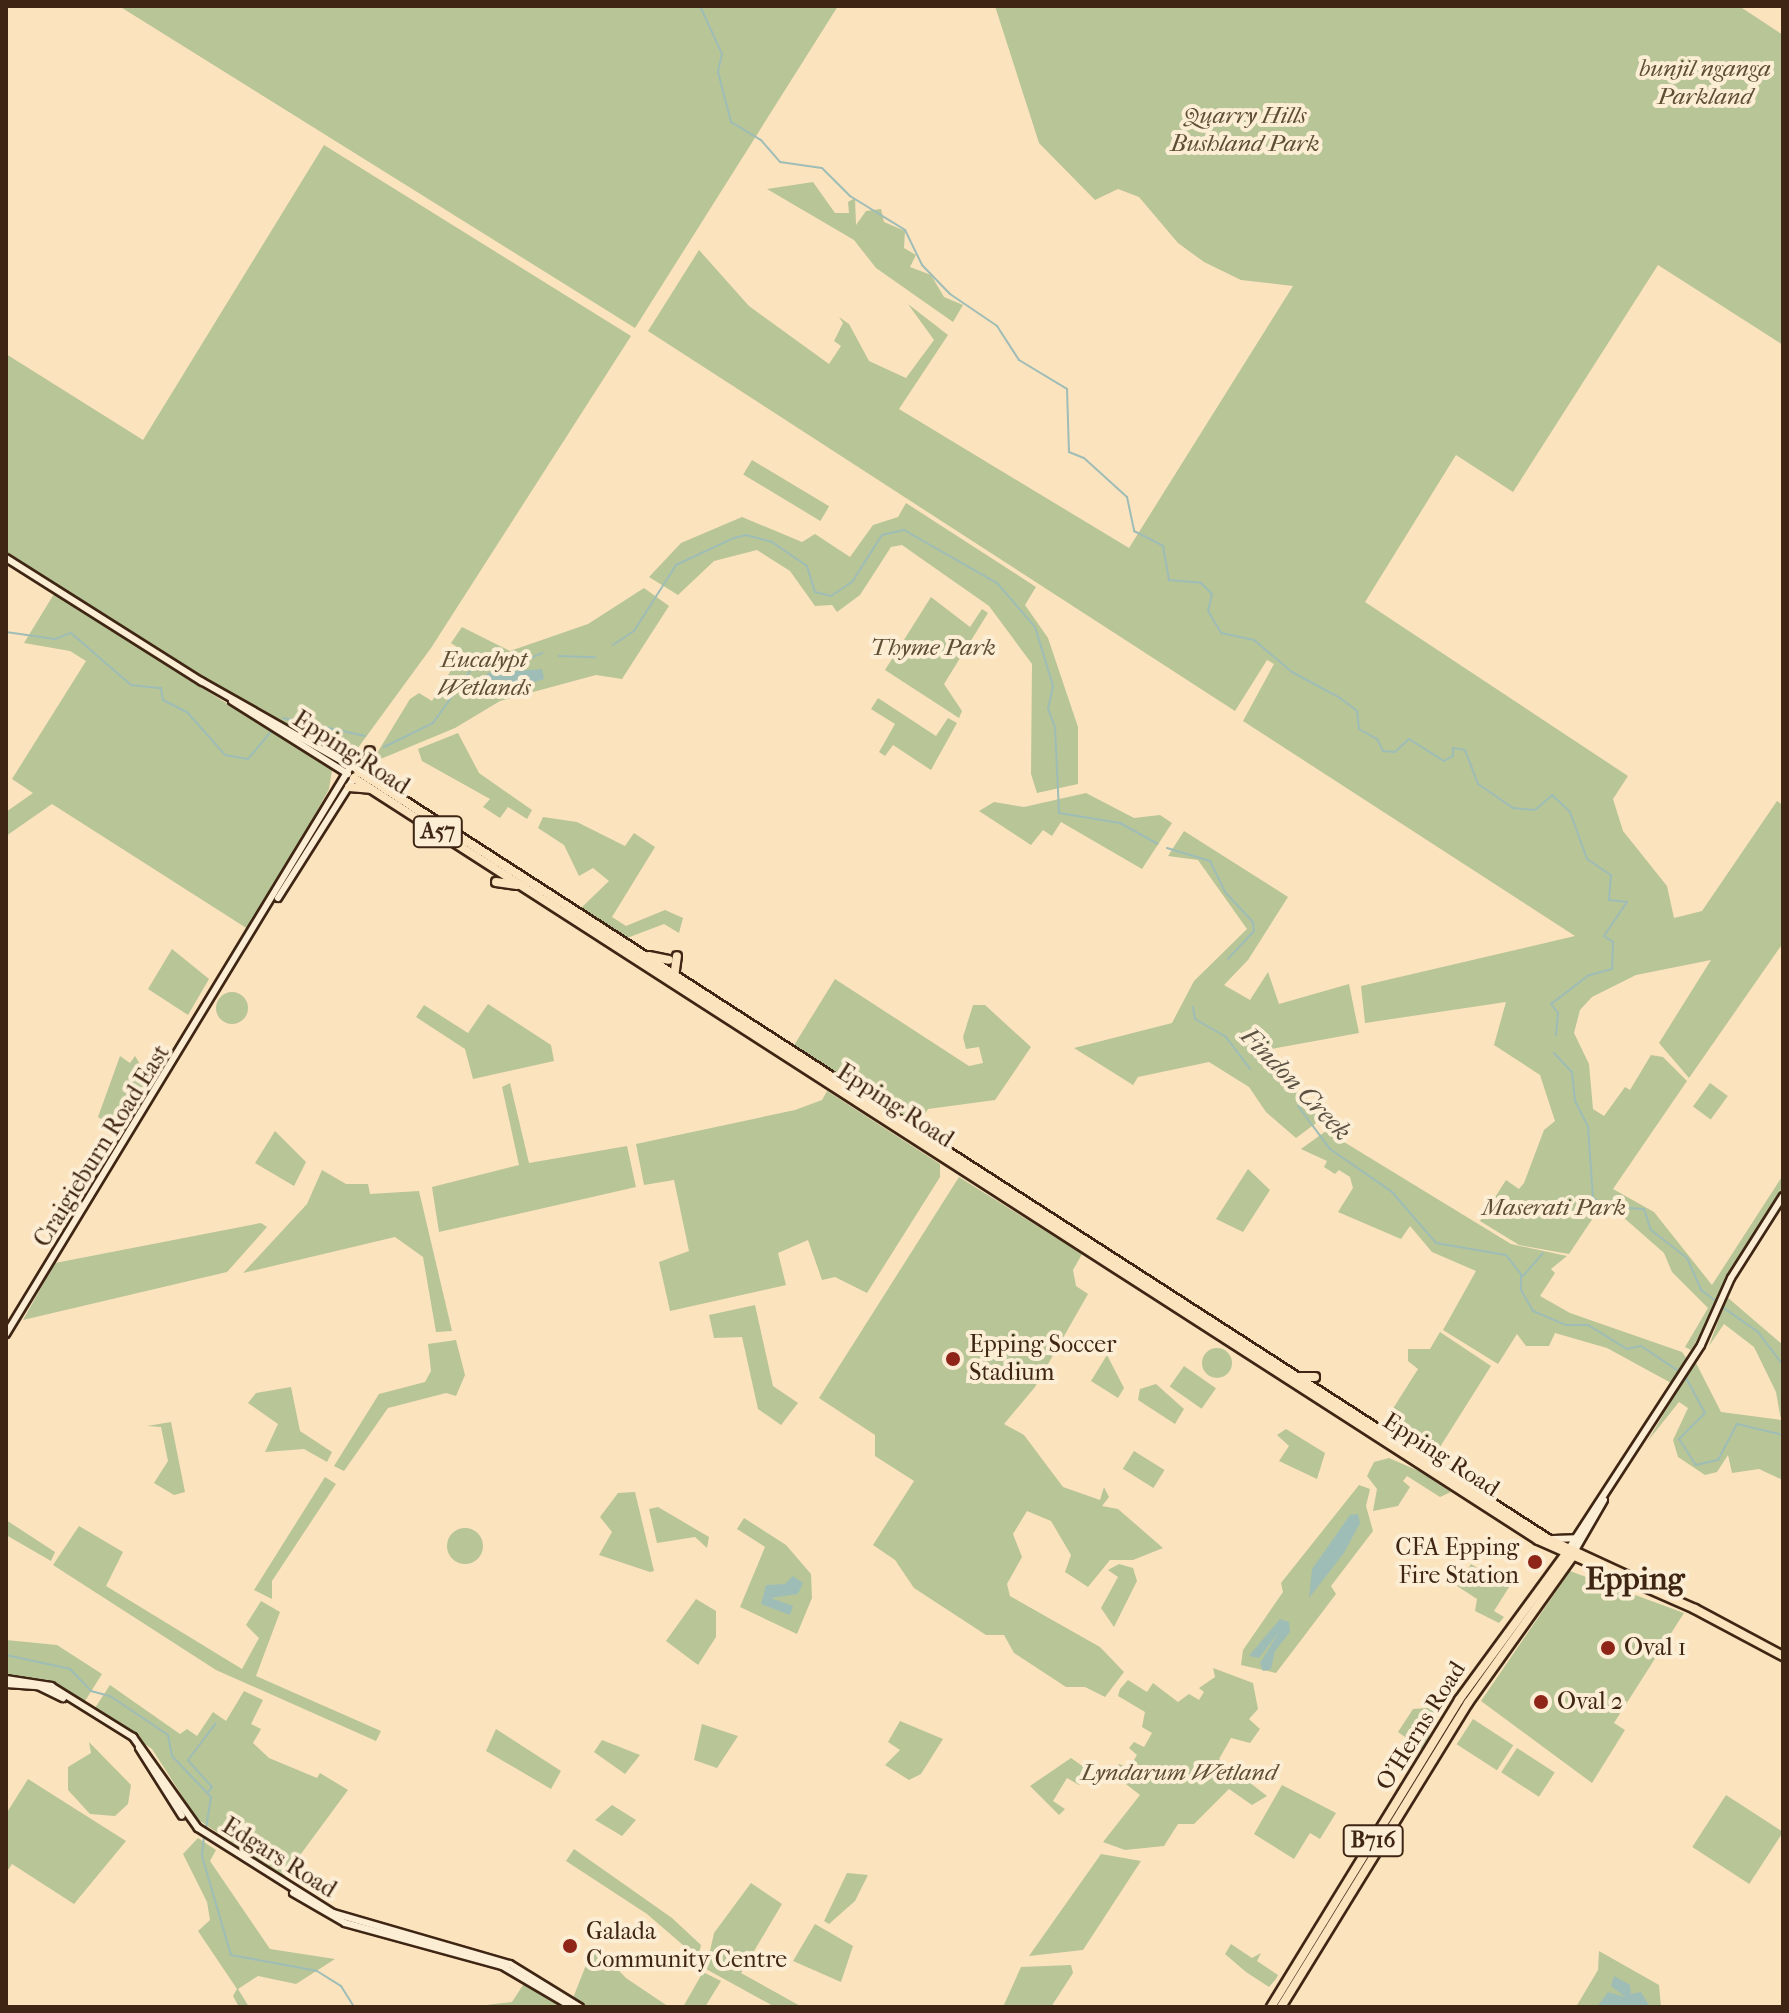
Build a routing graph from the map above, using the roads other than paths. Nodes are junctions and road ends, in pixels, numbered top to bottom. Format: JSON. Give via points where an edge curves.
{"nodes":[{"id":1,"x":6,"y":558,"type":"edge"},
{"id":2,"x":201,"y":681,"type":"junction"},
{"id":3,"x":265,"y":713,"type":"junction"},
{"id":4,"x":267,"y":723,"type":"junction"},
{"id":5,"x":370,"y":751,"type":"dead end"},
{"id":6,"x":333,"y":755,"type":"junction"},
{"id":7,"x":356,"y":759,"type":"dead end"},
{"id":8,"x":339,"y":769,"type":"junction"},
{"id":9,"x":355,"y":773,"type":"junction"},
{"id":10,"x":349,"y":787,"type":"junction"},
{"id":11,"x":336,"y":789,"type":"junction"},
{"id":12,"x":370,"y":789,"type":"junction"},
{"id":13,"x":496,"y":882,"type":"dead end"},
{"id":14,"x":522,"y":886,"type":"junction"},
{"id":15,"x":597,"y":926,"type":"junction"},
{"id":16,"x":674,"y":977,"type":"junction"},
{"id":17,"x":202,"y":1017,"type":"junction"},
{"id":18,"x":1783,"y":1199,"type":"edge"},
{"id":19,"x":6,"y":1334,"type":"edge"},
{"id":20,"x":1275,"y":1363,"type":"junction"},
{"id":21,"x":1315,"y":1377,"type":"dead end"},
{"id":22,"x":1611,"y":1486,"type":"junction"},
{"id":23,"x":1587,"y":1533,"type":"junction"},
{"id":24,"x":1576,"y":1538,"type":"junction"},
{"id":25,"x":1548,"y":1539,"type":"junction"},
{"id":26,"x":1566,"y":1555,"type":"junction"},
{"id":27,"x":1587,"y":1558,"type":"junction"},
{"id":28,"x":1596,"y":1566,"type":"junction"},
{"id":29,"x":1783,"y":1653,"type":"edge"},
{"id":30,"x":6,"y":1682,"type":"edge"},
{"id":31,"x":211,"y":1839,"type":"junction"},
{"id":32,"x":572,"y":2007,"type":"edge"},
{"id":33,"x":580,"y":2007,"type":"edge"},
{"id":34,"x":1271,"y":2007,"type":"edge"},
{"id":35,"x":1281,"y":2007,"type":"edge"}],
"edges":[{"from":1,"to":2,"type":"main road","name":"Epping Road"},
{"from":2,"to":3,"type":"main road","name":"Epping Road"},
{"from":2,"to":4,"type":"main road","name":"Epping Road"},
{"from":3,"to":4,"type":"main road"},
{"from":3,"to":6,"type":"main road","name":"Epping Road"},
{"from":4,"to":8,"type":"main road","name":"Epping Road"},
{"from":5,"to":9,"type":"main road"},
{"from":6,"to":7,"type":"main road"},
{"from":6,"to":9,"type":"main road","name":"Epping Road"},
{"from":8,"to":9,"type":"main road","name":"Epping Road"},
{"from":8,"to":11,"type":"main road"},
{"from":9,"to":10,"type":"main road","name":"Craigieburn Road East"},
{"from":9,"to":11,"type":"main road","name":"Craigieburn Road East"},
{"from":9,"to":12,"type":"main road","name":"Epping Road","number":"A57"},
{"from":9,"to":15,"type":"main road","name":"Epping Road"},
{"from":10,"to":12,"type":"main road"},
{"from":10,"to":17,"type":"main road","name":"Craigieburn Road East"},
{"from":11,"to":17,"type":"main road","name":"Craigieburn Road East"},
{"from":12,"to":14,"type":"main road","name":"Epping Road","number":"A57"},
{"from":13,"to":14,"type":"main road"},
{"from":14,"to":26,"type":"main road","name":"Epping Road","number":"A57"},
{"from":15,"to":16,"type":"main road","name":"Epping Road"},
{"from":15,"to":16,"type":"main road","via":[[653,959],[673,958]]},
{"from":16,"to":20,"type":"main road","name":"Epping Road"},
{"from":17,"to":19,"type":"main road","name":"Craigieburn Road East"},
{"from":18,"to":22,"type":"main road"},
{"from":20,"to":21,"type":"main road","via":[[1306,1380]]},
{"from":20,"to":25,"type":"main road","name":"Epping Road","number":"A57"},
{"from":22,"to":23,"type":"main road"},
{"from":22,"to":24,"type":"main road"},
{"from":23,"to":26,"type":"main road"},
{"from":23,"to":27,"type":"main road"},
{"from":24,"to":25,"type":"main road"},
{"from":24,"to":26,"type":"main road"},
{"from":25,"to":26,"type":"main road","name":"Epping Road","number":"A57"},
{"from":26,"to":27,"type":"main road","number":"A57"},
{"from":26,"to":28,"type":"main road"},
{"from":26,"to":34,"type":"main road","name":"O'Herns Road","number":"B716","via":[[1459,1700]]},
{"from":26,"to":35,"type":"main road","name":"O'Herns Road","number":"B716"},
{"from":27,"to":28,"type":"main road","number":"A57"},
{"from":28,"to":29,"type":"main road"},
{"from":28,"to":29,"type":"main road","number":"A57"},
{"from":30,"to":31,"type":"main road","name":"Edgars Road","via":[[51,1686],[133,1737],[197,1829]]},
{"from":31,"to":32,"type":"main road","name":"Edgars Road","via":[[335,1918],[502,1966]]},
{"from":31,"to":33,"type":"main road","name":"Edgars Road","via":[[338,1915],[510,1964]]}]}
